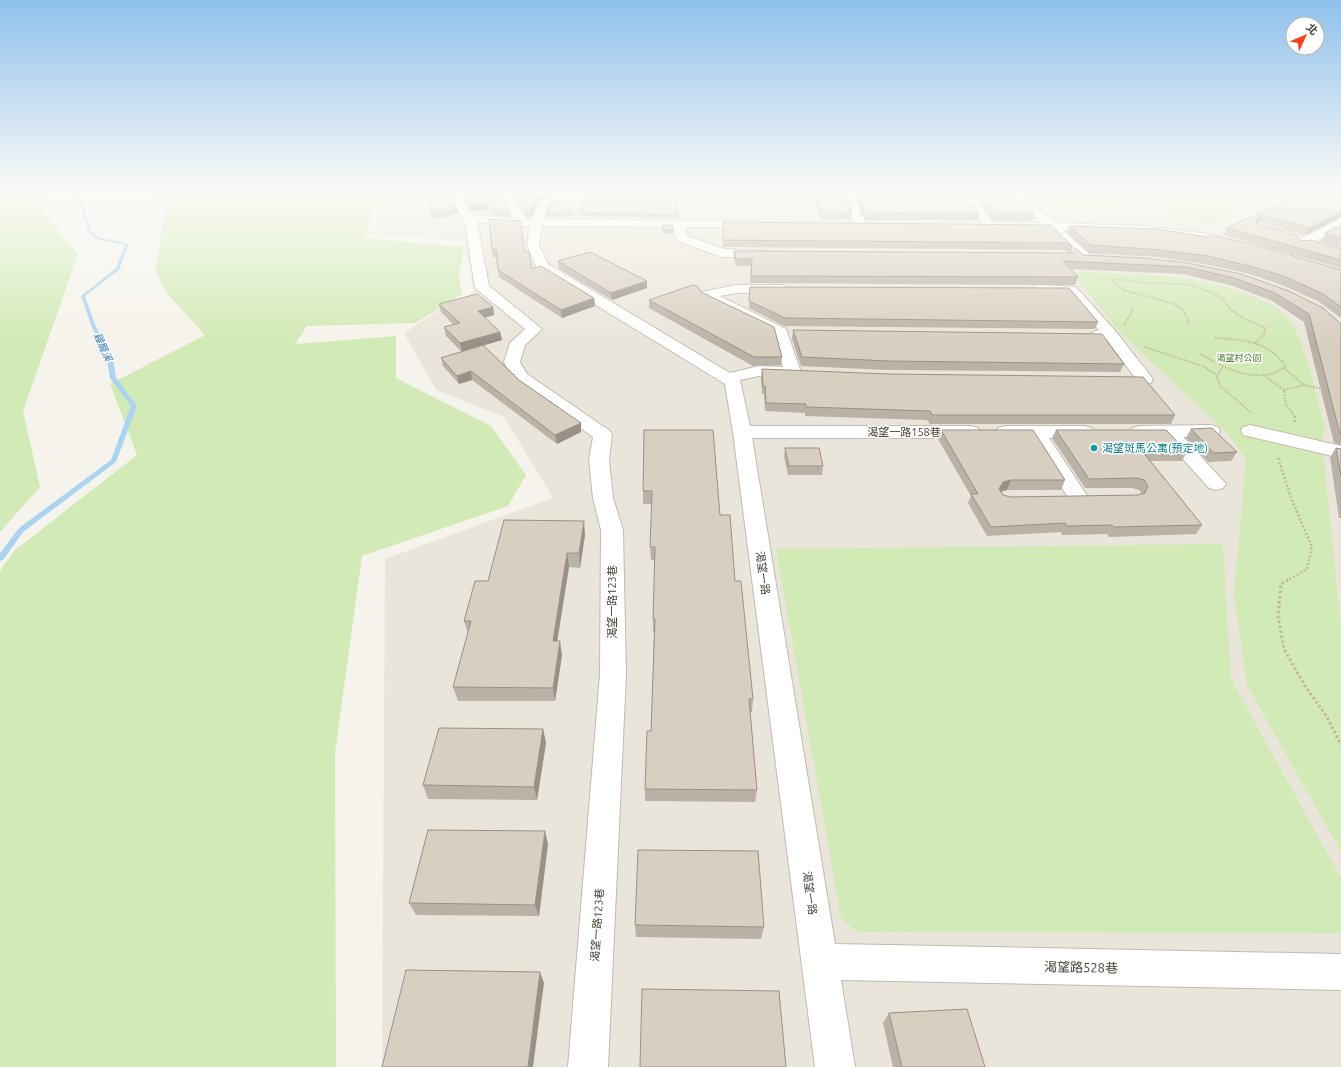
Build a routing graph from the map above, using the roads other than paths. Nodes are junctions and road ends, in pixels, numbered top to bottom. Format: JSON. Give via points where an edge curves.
{"nodes":[{"id":1,"x":474,"y":243,"type":"edge"},
{"id":2,"x":533,"y":243,"type":"edge"},
{"id":3,"x":694,"y":243,"type":"edge"},
{"id":4,"x":1068,"y":243,"type":"edge"},
{"id":5,"x":1303,"y":243,"type":"edge"},
{"id":6,"x":1313,"y":243,"type":"edge"},
{"id":7,"x":1266,"y":250,"type":"edge"},
{"id":8,"x":1341,"y":252,"type":"edge"},
{"id":9,"x":778,"y":254,"type":"edge"},
{"id":10,"x":1280,"y":254,"type":"junction"},
{"id":11,"x":1113,"y":259,"type":"edge"},
{"id":12,"x":1300,"y":260,"type":"edge"},
{"id":13,"x":793,"y":288,"type":"edge"},
{"id":14,"x":1023,"y":289,"type":"edge"},
{"id":15,"x":1118,"y":331,"type":"junction"},
{"id":16,"x":781,"y":332,"type":"junction"},
{"id":17,"x":796,"y":332,"type":"edge"},
{"id":18,"x":1080,"y":335,"type":"edge"},
{"id":19,"x":736,"y":376,"type":"junction"},
{"id":20,"x":1121,"y":379,"type":"edge"},
{"id":21,"x":1252,"y":422,"type":"road end"},
{"id":22,"x":1178,"y":425,"type":"junction"},
{"id":23,"x":1211,"y":431,"type":"edge"},
{"id":24,"x":742,"y":432,"type":"junction"},
{"id":25,"x":1036,"y":432,"type":"junction"},
{"id":26,"x":1341,"y":452,"type":"edge"},
{"id":27,"x":1216,"y":484,"type":"dead end"},
{"id":28,"x":1055,"y":497,"type":"edge"},
{"id":29,"x":820,"y":962,"type":"junction"},
{"id":30,"x":1341,"y":972,"type":"edge"},
{"id":31,"x":588,"y":1067,"type":"edge"},
{"id":32,"x":835,"y":1067,"type":"edge"}],
"edges":[{"from":1,"to":31,"type":"street","name":"渴望一路123巷","via":[[482,288],[534,329],[518,344],[512,362],[520,377],[603,434],[598,460],[603,498],[612,530],[613,674]]},
{"from":2,"to":19,"type":"street","via":[[542,266]]},
{"from":3,"to":9,"type":"street","via":[[722,253]]},
{"from":4,"to":11,"type":"street","via":[[1085,258]]},
{"from":5,"to":10,"type":"street"},
{"from":6,"to":8,"type":"street"},
{"from":7,"to":10,"type":"street"},
{"from":10,"to":12,"type":"street"},
{"from":13,"to":16,"type":"street","via":[[736,289],[706,295]]},
{"from":14,"to":15,"type":"street","via":[[1071,290]]},
{"from":15,"to":18,"type":"street"},
{"from":15,"to":20,"type":"street","via":[[1150,385]]},
{"from":16,"to":17,"type":"street"},
{"from":16,"to":19,"type":"street","via":[[800,372],[759,371]]},
{"from":19,"to":24,"type":"street","name":"渴望一路","via":[[733,382]]},
{"from":21,"to":26,"type":"street"},
{"from":22,"to":23,"type":"street","name":"渴望一路158巷"},
{"from":22,"to":25,"type":"street","name":"渴望一路158巷","via":[[1113,432]]},
{"from":22,"to":27,"type":"street"},
{"from":24,"to":25,"type":"street","name":"渴望一路158巷"},
{"from":24,"to":29,"type":"street","name":"渴望一路"},
{"from":25,"to":28,"type":"street","via":[[1086,497]]},
{"from":29,"to":30,"type":"street","name":"渴望路528巷"},
{"from":29,"to":32,"type":"street","name":"渴望一路"}]}
